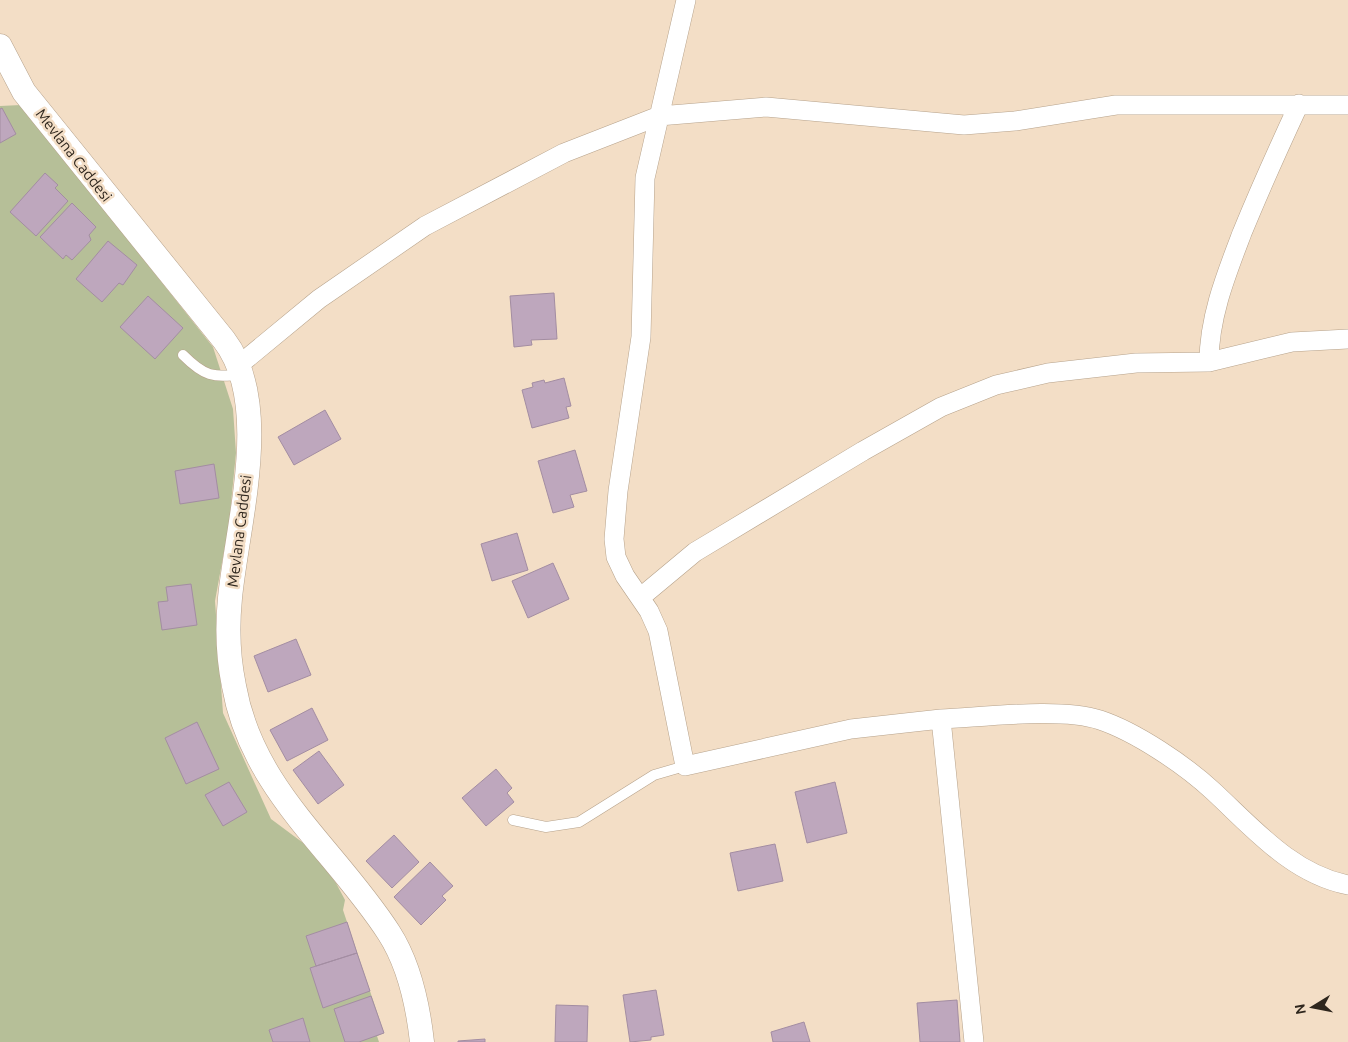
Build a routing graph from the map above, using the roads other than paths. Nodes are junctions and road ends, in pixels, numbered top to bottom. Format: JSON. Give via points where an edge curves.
{"nodes":[{"id":1,"x":686,"y":0,"type":"edge"},
{"id":2,"x":0,"y":46,"type":"edge"},
{"id":3,"x":1299,"y":104,"type":"junction"},
{"id":4,"x":1348,"y":105,"type":"edge"},
{"id":5,"x":658,"y":116,"type":"junction"},
{"id":6,"x":1348,"y":339,"type":"edge"},
{"id":7,"x":183,"y":355,"type":"dead end"},
{"id":8,"x":1209,"y":362,"type":"junction"},
{"id":9,"x":241,"y":370,"type":"junction"},
{"id":10,"x":641,"y":597,"type":"junction"},
{"id":11,"x":941,"y":719,"type":"junction"},
{"id":12,"x":685,"y":766,"type":"junction"},
{"id":13,"x":513,"y":820,"type":"dead end"},
{"id":14,"x":1348,"y":885,"type":"edge"},
{"id":15,"x":422,"y":1042,"type":"edge"},
{"id":16,"x":974,"y":1042,"type":"edge"}],
"edges":[{"from":1,"to":5,"type":"street"},
{"from":2,"to":9,"type":"street","name":"Mevlana Caddesi","via":[[24,92],[224,340]]},
{"from":3,"to":4,"type":"street"},
{"from":3,"to":5,"type":"street","via":[[1116,105],[1015,121],[972,124],[766,107]]},
{"from":3,"to":8,"type":"street","via":[[1234,254],[1212,324]]},
{"from":5,"to":9,"type":"street","via":[[564,153],[426,226],[319,299]]},
{"from":5,"to":10,"type":"street","via":[[645,178],[641,337],[614,539],[616,557]]},
{"from":6,"to":8,"type":"street","via":[[1292,342]]},
{"from":7,"to":9,"type":"lane","via":[[196,368],[212,376]]},
{"from":8,"to":10,"type":"street","via":[[1136,363],[1048,373],[996,385],[941,407],[694,552]]},
{"from":9,"to":15,"type":"street","name":"Mevlana Caddesi","via":[[248,460],[230,597],[228,643],[240,714],[256,756],[274,787],[389,933],[405,968]]},
{"from":10,"to":12,"type":"street","via":[[660,638]]},
{"from":11,"to":12,"type":"street","via":[[851,729]]},
{"from":11,"to":14,"type":"street","via":[[1062,715],[1102,720],[1166,754],[1212,790],[1255,833],[1300,866],[1326,880]]},
{"from":11,"to":16,"type":"street"},
{"from":12,"to":13,"type":"lane","via":[[654,775],[579,822],[546,827]]}]}
